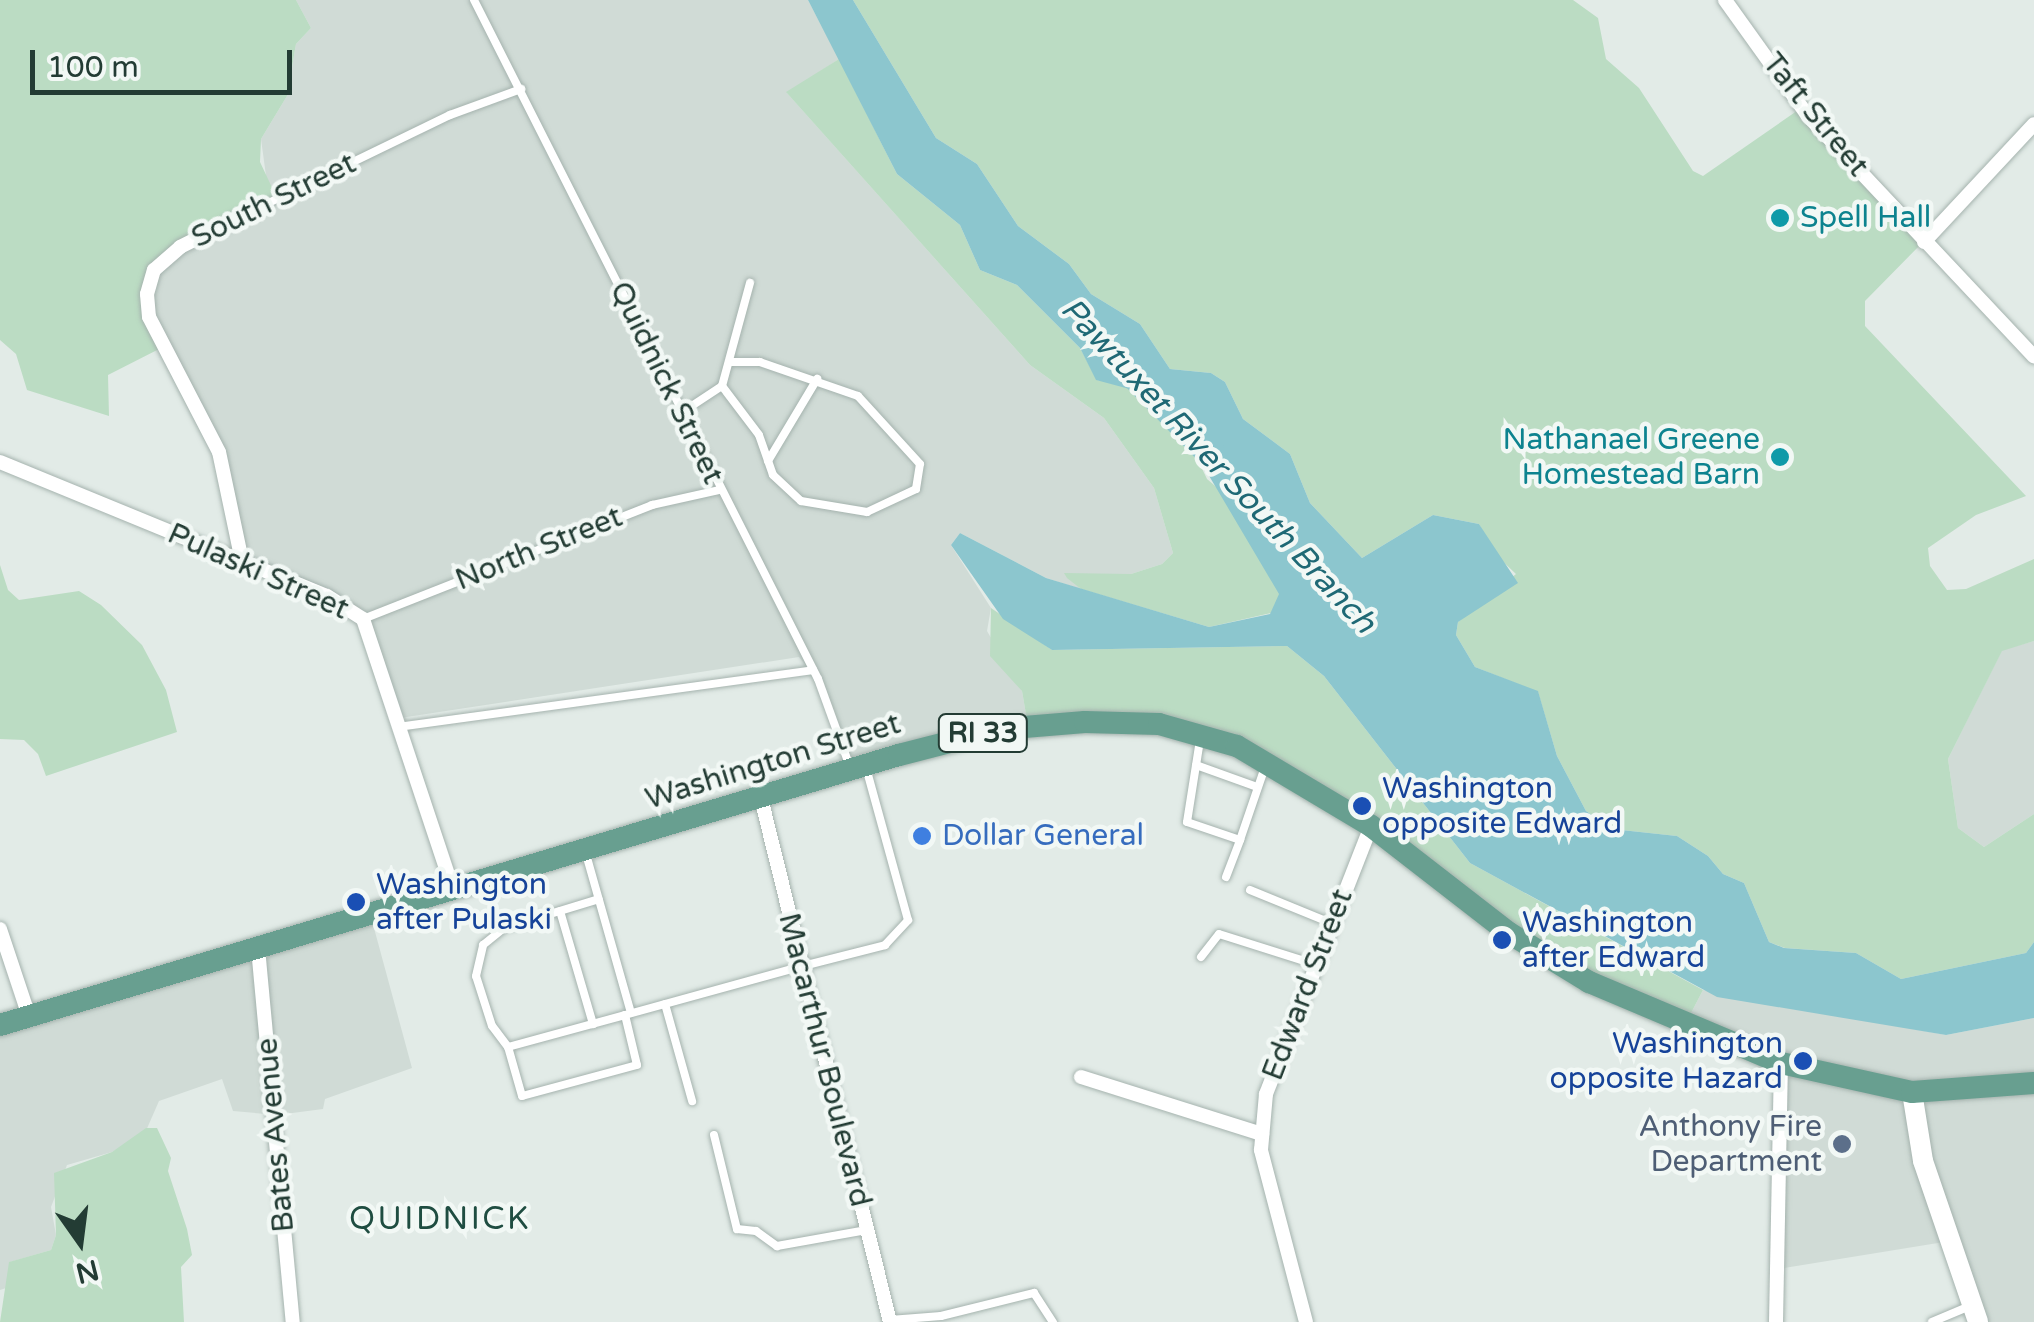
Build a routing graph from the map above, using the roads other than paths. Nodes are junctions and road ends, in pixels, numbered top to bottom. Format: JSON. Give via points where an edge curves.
{"nodes":[{"id":1,"x":474,"y":0,"type":"edge"},
{"id":2,"x":1725,"y":0,"type":"edge"},
{"id":3,"x":521,"y":89,"type":"junction"},
{"id":4,"x":2034,"y":124,"type":"edge"},
{"id":5,"x":254,"y":210,"type":"joint"},
{"id":6,"x":1924,"y":242,"type":"junction"},
{"id":7,"x":750,"y":283,"type":"dead end"},
{"id":8,"x":2034,"y":357,"type":"edge"},
{"id":9,"x":730,"y":362,"type":"junction"},
{"id":10,"x":817,"y":380,"type":"junction"},
{"id":11,"x":722,"y":386,"type":"junction"},
{"id":12,"x":681,"y":413,"type":"junction"},
{"id":13,"x":768,"y":461,"type":"junction"},
{"id":14,"x":0,"y":462,"type":"edge"},
{"id":15,"x":719,"y":490,"type":"junction"},
{"id":16,"x":242,"y":561,"type":"junction"},
{"id":17,"x":363,"y":619,"type":"junction"},
{"id":18,"x":812,"y":670,"type":"junction"},
{"id":19,"x":398,"y":727,"type":"junction"},
{"id":20,"x":1201,"y":736,"type":"junction"},
{"id":21,"x":1266,"y":763,"type":"junction"},
{"id":22,"x":1196,"y":764,"type":"junction"},
{"id":23,"x":858,"y":766,"type":"junction"},
{"id":24,"x":1258,"y":788,"type":"junction"},
{"id":25,"x":761,"y":798,"type":"junction"},
{"id":26,"x":1371,"y":826,"type":"junction"},
{"id":27,"x":1240,"y":840,"type":"junction"},
{"id":28,"x":585,"y":850,"type":"junction"},
{"id":29,"x":1226,"y":877,"type":"dead end"},
{"id":30,"x":454,"y":890,"type":"junction"},
{"id":31,"x":1250,"y":890,"type":"dead end"},
{"id":32,"x":599,"y":899,"type":"junction"},
{"id":33,"x":560,"y":911,"type":"junction"},
{"id":34,"x":1331,"y":923,"type":"junction"},
{"id":35,"x":0,"y":929,"type":"edge"},
{"id":36,"x":258,"y":948,"type":"junction"},
{"id":37,"x":1201,"y":957,"type":"dead end"},
{"id":38,"x":1314,"y":964,"type":"junction"},
{"id":39,"x":799,"y":967,"type":"junction"},
{"id":40,"x":665,"y":1004,"type":"junction"},
{"id":41,"x":628,"y":1014,"type":"junction"},
{"id":42,"x":29,"y":1016,"type":"junction"},
{"id":43,"x":593,"y":1024,"type":"junction"},
{"id":44,"x":0,"y":1025,"type":"edge"},
{"id":45,"x":508,"y":1047,"type":"junction"},
{"id":46,"x":1781,"y":1063,"type":"junction"},
{"id":47,"x":1080,"y":1077,"type":"dead end"},
{"id":48,"x":2034,"y":1083,"type":"edge"},
{"id":49,"x":1912,"y":1092,"type":"junction"},
{"id":50,"x":692,"y":1101,"type":"dead end"},
{"id":51,"x":1262,"y":1134,"type":"junction"},
{"id":52,"x":714,"y":1135,"type":"dead end"},
{"id":53,"x":867,"y":1230,"type":"junction"},
{"id":54,"x":957,"y":1312,"type":"junction"},
{"id":55,"x":1975,"y":1314,"type":"edge"},
{"id":56,"x":890,"y":1321,"type":"edge"},
{"id":57,"x":293,"y":1322,"type":"edge"},
{"id":58,"x":960,"y":1322,"type":"edge"},
{"id":59,"x":1053,"y":1322,"type":"edge"},
{"id":60,"x":1306,"y":1322,"type":"edge"},
{"id":61,"x":1776,"y":1322,"type":"edge"},
{"id":62,"x":1932,"y":1322,"type":"edge"}],
"edges":[{"from":1,"to":3,"type":"lane","name":"Quidnick Street"},
{"from":2,"to":6,"type":"street","name":"Taft Street","via":[[1808,116]]},
{"from":3,"to":5,"type":"lane","name":"South Street","via":[[450,115]]},
{"from":3,"to":12,"type":"lane","name":"Quidnick Street"},
{"from":4,"to":6,"type":"street"},
{"from":5,"to":16,"type":"street","name":"South Street","via":[[180,247],[154,270],[147,294],[149,317],[218,452]]},
{"from":6,"to":8,"type":"street","name":"Taft Street"},
{"from":7,"to":9,"type":"lane"},
{"from":9,"to":10,"type":"lane","via":[[760,362]]},
{"from":9,"to":11,"type":"lane"},
{"from":10,"to":13,"type":"lane"},
{"from":10,"to":13,"type":"lane","via":[[858,396],[920,464],[916,489],[867,512],[801,502]]},
{"from":11,"to":12,"type":"lane"},
{"from":11,"to":13,"type":"lane","via":[[759,435]]},
{"from":12,"to":15,"type":"lane","name":"Quidnick Street"},
{"from":14,"to":16,"type":"street","name":"Pulaski Street"},
{"from":15,"to":17,"type":"lane","name":"North Street","via":[[652,504]]},
{"from":15,"to":18,"type":"lane","name":"Quidnick Street"},
{"from":16,"to":17,"type":"street","name":"Pulaski Street","via":[[327,596]]},
{"from":17,"to":19,"type":"street","name":"Pulaski Street"},
{"from":18,"to":19,"type":"lane"},
{"from":18,"to":23,"type":"lane","name":"Quidnick Street"},
{"from":19,"to":30,"type":"street","name":"Pulaski Street"},
{"from":20,"to":21,"type":"main road","name":"Washington Street","number":"RI 33"},
{"from":20,"to":22,"type":"lane"},
{"from":20,"to":23,"type":"main road","name":"Washington Street","number":"RI 33","via":[[1160,724],[1017,728]]},
{"from":21,"to":24,"type":"lane"},
{"from":21,"to":26,"type":"main road","name":"Washington Street","number":"RI 33"},
{"from":22,"to":24,"type":"lane"},
{"from":22,"to":27,"type":"lane","via":[[1186,822]]},
{"from":23,"to":25,"type":"main road","name":"Washington Street","number":"RI 33"},
{"from":23,"to":39,"type":"lane","name":"Quidnick Street","via":[[908,920],[886,945]]},
{"from":24,"to":27,"type":"lane"},
{"from":25,"to":28,"type":"main road","name":"Washington Street","number":"RI 33"},
{"from":25,"to":39,"type":"street","name":"Macarthur Boulevard"},
{"from":26,"to":34,"type":"street","name":"Edward Street"},
{"from":26,"to":46,"type":"main road","name":"Washington Street","number":"RI 33","via":[[1510,933],[1589,982]]},
{"from":27,"to":29,"type":"lane"},
{"from":28,"to":30,"type":"main road","name":"Washington Street","number":"RI 33"},
{"from":28,"to":32,"type":"lane"},
{"from":30,"to":36,"type":"main road","name":"Washington Street","number":"RI 33"},
{"from":31,"to":34,"type":"lane"},
{"from":32,"to":33,"type":"lane"},
{"from":32,"to":41,"type":"lane"},
{"from":33,"to":43,"type":"lane"},
{"from":33,"to":45,"type":"lane","via":[[504,928],[477,956],[482,1002]]},
{"from":34,"to":38,"type":"street","name":"Edward Street"},
{"from":35,"to":42,"type":"street"},
{"from":36,"to":42,"type":"main road","name":"Washington Street","number":"RI 33"},
{"from":36,"to":57,"type":"street","name":"Bates Avenue"},
{"from":37,"to":38,"type":"lane","via":[[1218,934]]},
{"from":38,"to":51,"type":"street","name":"Edward Street","via":[[1266,1094]]},
{"from":39,"to":40,"type":"lane"},
{"from":39,"to":53,"type":"street","name":"Macarthur Boulevard"},
{"from":40,"to":41,"type":"lane"},
{"from":40,"to":50,"type":"lane"},
{"from":41,"to":43,"type":"lane"},
{"from":41,"to":45,"type":"lane","via":[[638,1065],[522,1096]]},
{"from":42,"to":44,"type":"main road","name":"Washington Street","number":"RI 33"},
{"from":43,"to":45,"type":"lane"},
{"from":46,"to":49,"type":"main road","name":"Washington Street","number":"RI 33"},
{"from":46,"to":61,"type":"street"},
{"from":47,"to":51,"type":"street"},
{"from":48,"to":49,"type":"main road","name":"Washington Street","number":"RI 33"},
{"from":49,"to":55,"type":"main road","via":[[1923,1161]]},
{"from":51,"to":60,"type":"street","name":"Edward Street","via":[[1270,1194]]},
{"from":52,"to":53,"type":"lane","via":[[736,1229],[756,1231],[776,1246]]},
{"from":53,"to":56,"type":"street","name":"Macarthur Boulevard"},
{"from":54,"to":56,"type":"lane"},
{"from":54,"to":58,"type":"lane"},
{"from":54,"to":59,"type":"lane","via":[[1034,1293]]},
{"from":55,"to":62,"type":"lane"}]}
